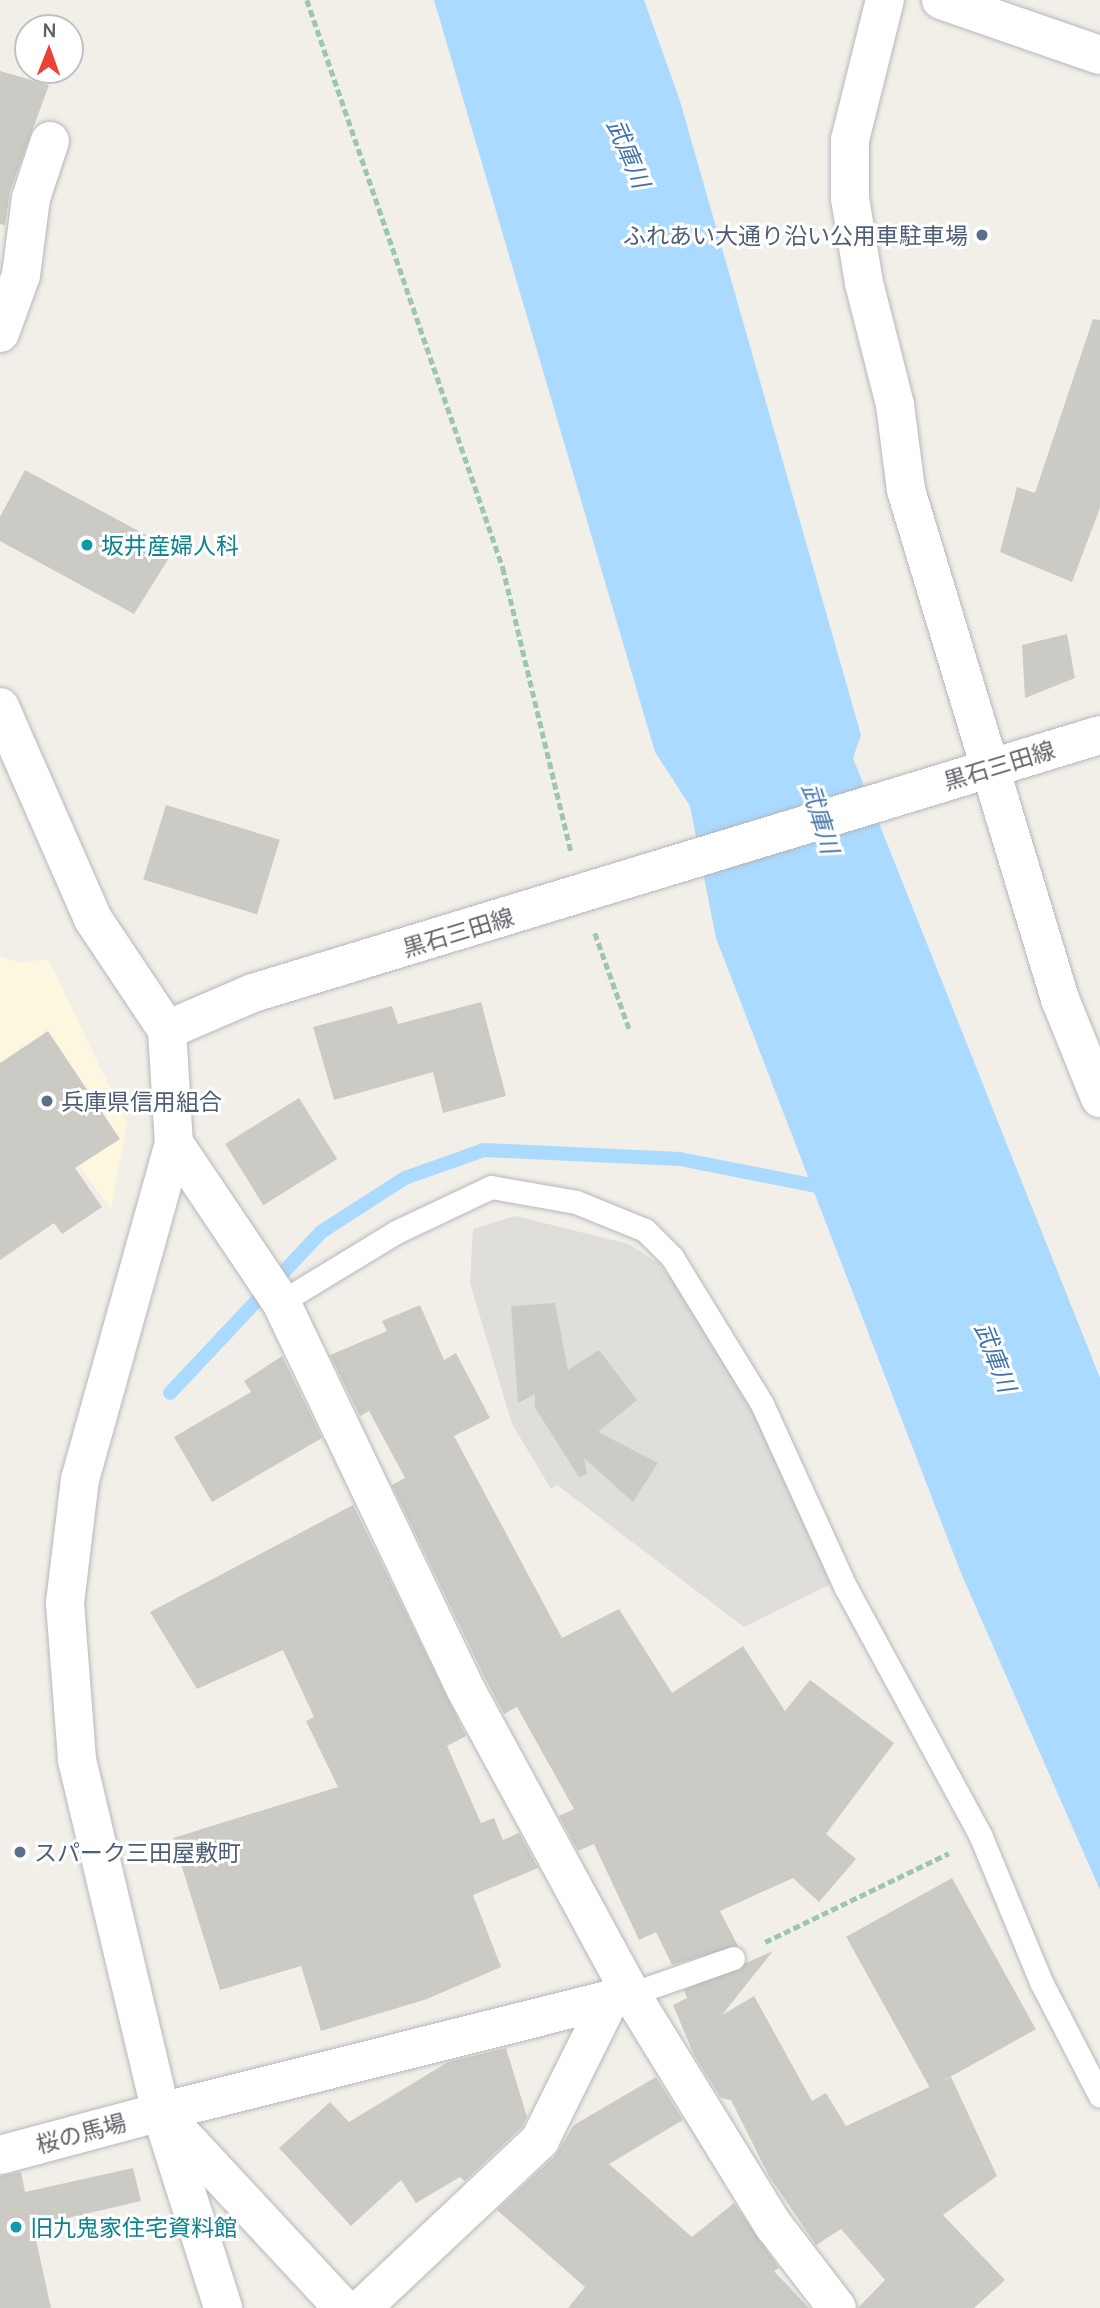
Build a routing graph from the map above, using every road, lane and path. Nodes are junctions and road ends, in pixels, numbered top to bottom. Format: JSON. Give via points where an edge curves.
{"nodes":[{"id":1,"x":307,"y":0,"type":"edge"},
{"id":2,"x":885,"y":0,"type":"edge"},
{"id":3,"x":940,"y":0,"type":"edge"},
{"id":4,"x":1100,"y":55,"type":"edge"},
{"id":5,"x":50,"y":141,"type":"dead end"},
{"id":6,"x":0,"y":333,"type":"edge"},
{"id":7,"x":0,"y":707,"type":"edge"},
{"id":8,"x":1100,"y":735,"type":"edge"},
{"id":9,"x":977,"y":772,"type":"junction"},
{"id":10,"x":599,"y":889,"type":"junction"},
{"id":11,"x":167,"y":1030,"type":"junction"},
{"id":12,"x":630,"y":1031,"type":"dead end"},
{"id":13,"x":1100,"y":1098,"type":"edge"},
{"id":14,"x":174,"y":1143,"type":"junction"},
{"id":15,"x":278,"y":1298,"type":"junction"},
{"id":16,"x":981,"y":1837,"type":"junction"},
{"id":17,"x":733,"y":1958,"type":"joint"},
{"id":18,"x":621,"y":1997,"type":"junction"},
{"id":19,"x":1100,"y":2096,"type":"edge"},
{"id":20,"x":161,"y":2112,"type":"junction"},
{"id":21,"x":0,"y":2155,"type":"edge"},
{"id":22,"x":223,"y":2308,"type":"edge"},
{"id":23,"x":343,"y":2308,"type":"edge"},
{"id":24,"x":362,"y":2308,"type":"edge"},
{"id":25,"x":837,"y":2308,"type":"edge"}],
"edges":[{"from":1,"to":10,"type":"path","via":[[503,568]]},
{"from":2,"to":9,"type":"street","via":[[850,140],[850,198],[864,283],[895,405],[906,491]]},
{"from":3,"to":4,"type":"street"},
{"from":5,"to":6,"type":"street","via":[[31,198],[21,275]]},
{"from":7,"to":11,"type":"street","via":[[93,919]]},
{"from":8,"to":9,"type":"street","name":"黒石三田線"},
{"from":9,"to":10,"type":"street","name":"黒石三田線"},
{"from":9,"to":13,"type":"street"},
{"from":10,"to":11,"type":"street","name":"黒石三田線","via":[[254,993]]},
{"from":10,"to":12,"type":"path"},
{"from":11,"to":14,"type":"street"},
{"from":14,"to":15,"type":"street"},
{"from":14,"to":20,"type":"street","via":[[80,1479],[65,1603],[77,1760]]},
{"from":15,"to":16,"type":"lane","via":[[396,1232],[491,1187],[576,1202],[645,1230],[672,1257],[762,1405],[845,1586]]},
{"from":15,"to":18,"type":"street","via":[[466,1690]]},
{"from":16,"to":17,"type":"path"},
{"from":16,"to":19,"type":"lane","via":[[1041,1982]]},
{"from":17,"to":18,"type":"lane"},
{"from":18,"to":20,"type":"street","name":"桜の馬場"},
{"from":18,"to":24,"type":"street","via":[[540,2140]]},
{"from":18,"to":25,"type":"street","via":[[774,2226]]},
{"from":20,"to":21,"type":"street","name":"桜の馬場"},
{"from":20,"to":22,"type":"street"},
{"from":20,"to":23,"type":"street"}]}
